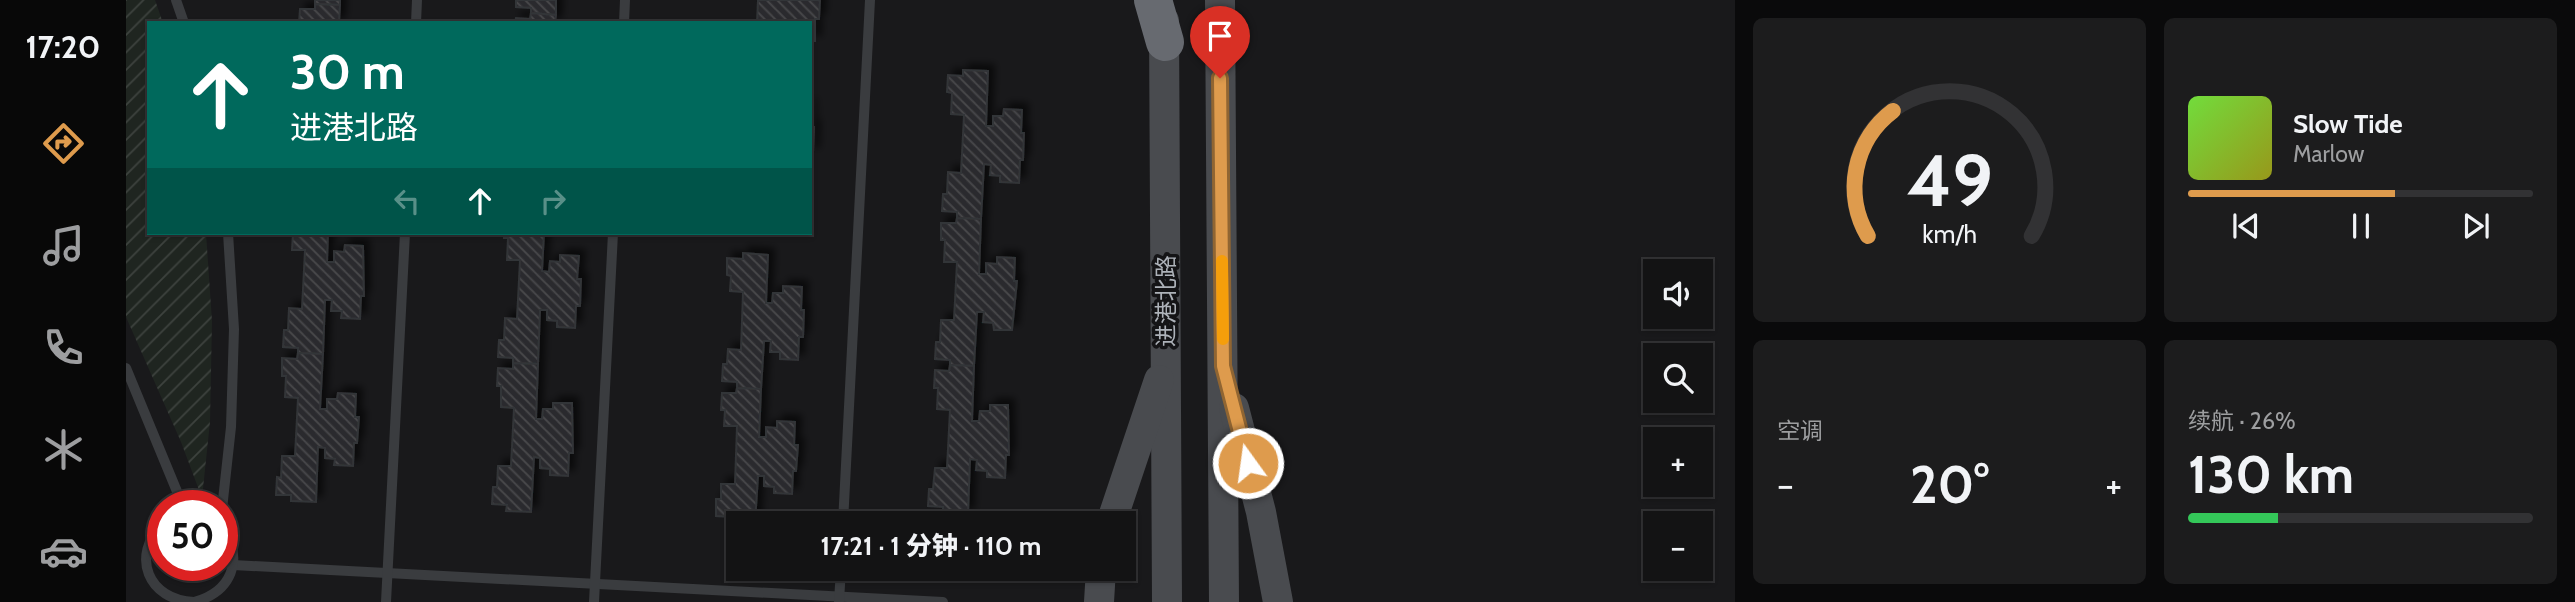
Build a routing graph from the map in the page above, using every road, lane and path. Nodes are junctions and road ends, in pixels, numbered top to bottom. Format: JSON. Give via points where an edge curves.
{"nodes":[{"id":1,"x":176,"y":0,"type":"edge"},
{"id":2,"x":417,"y":0,"type":"edge"},
{"id":3,"x":625,"y":0,"type":"edge"},
{"id":4,"x":870,"y":0,"type":"edge"},
{"id":5,"x":1153,"y":0,"type":"edge"},
{"id":6,"x":1164,"y":0,"type":"edge"},
{"id":7,"x":1220,"y":0,"type":"edge"},
{"id":8,"x":183,"y":21,"type":"edge"},
{"id":9,"x":416,"y":21,"type":"edge"},
{"id":10,"x":624,"y":21,"type":"edge"},
{"id":11,"x":1164,"y":42,"type":"junction"},
{"id":12,"x":228,"y":235,"type":"edge"},
{"id":13,"x":405,"y":235,"type":"edge"},
{"id":14,"x":613,"y":235,"type":"edge"},
{"id":15,"x":1167,"y":356,"type":"junction"},
{"id":16,"x":1223,"y":366,"type":"junction"},
{"id":17,"x":126,"y":368,"type":"edge"},
{"id":18,"x":176,"y":490,"type":"edge"},
{"id":19,"x":224,"y":490,"type":"edge"},
{"id":20,"x":844,"y":511,"type":"edge"},
{"id":21,"x":1115,"y":511,"type":"edge"},
{"id":22,"x":238,"y":565,"type":"edge"},
{"id":23,"x":387,"y":573,"type":"junction"},
{"id":24,"x":153,"y":581,"type":"edge"},
{"id":25,"x":227,"y":581,"type":"edge"},
{"id":26,"x":840,"y":581,"type":"edge"},
{"id":27,"x":1100,"y":581,"type":"edge"},
{"id":28,"x":594,"y":584,"type":"junction"},
{"id":29,"x":839,"y":599,"type":"edge"},
{"id":30,"x":194,"y":602,"type":"edge"},
{"id":31,"x":386,"y":602,"type":"edge"},
{"id":32,"x":594,"y":602,"type":"edge"},
{"id":33,"x":943,"y":602,"type":"edge"},
{"id":34,"x":1099,"y":602,"type":"edge"},
{"id":35,"x":1167,"y":602,"type":"edge"},
{"id":36,"x":1224,"y":602,"type":"edge"},
{"id":37,"x":1278,"y":602,"type":"edge"}],
"edges":[{"from":1,"to":8,"type":"lane"},
{"from":2,"to":9,"type":"lane"},
{"from":3,"to":10,"type":"lane"},
{"from":4,"to":20,"type":"lane"},
{"from":5,"to":11,"type":"highway"},
{"from":6,"to":11,"type":"main road","name":"进港北路"},
{"from":7,"to":16,"type":"main road"},
{"from":11,"to":15,"type":"main road","name":"进港北路"},
{"from":12,"to":19,"type":"lane","via":[[234,341]]},
{"from":13,"to":23,"type":"lane"},
{"from":14,"to":28,"type":"lane"},
{"from":15,"to":21,"type":"main road"},
{"from":15,"to":35,"type":"main road","name":"进港北路"},
{"from":16,"to":36,"type":"main road"},
{"from":16,"to":37,"type":"main road","via":[[1261,512]]},
{"from":17,"to":18,"type":"lane"},
{"from":22,"to":23,"type":"lane"},
{"from":23,"to":28,"type":"lane"},
{"from":23,"to":31,"type":"lane"},
{"from":24,"to":30,"type":"lane","via":[[170,597]]},
{"from":25,"to":30,"type":"lane","via":[[208,598]]},
{"from":26,"to":29,"type":"lane"},
{"from":27,"to":34,"type":"main road"},
{"from":28,"to":29,"type":"lane"},
{"from":28,"to":32,"type":"lane"},
{"from":29,"to":33,"type":"lane"}]}
